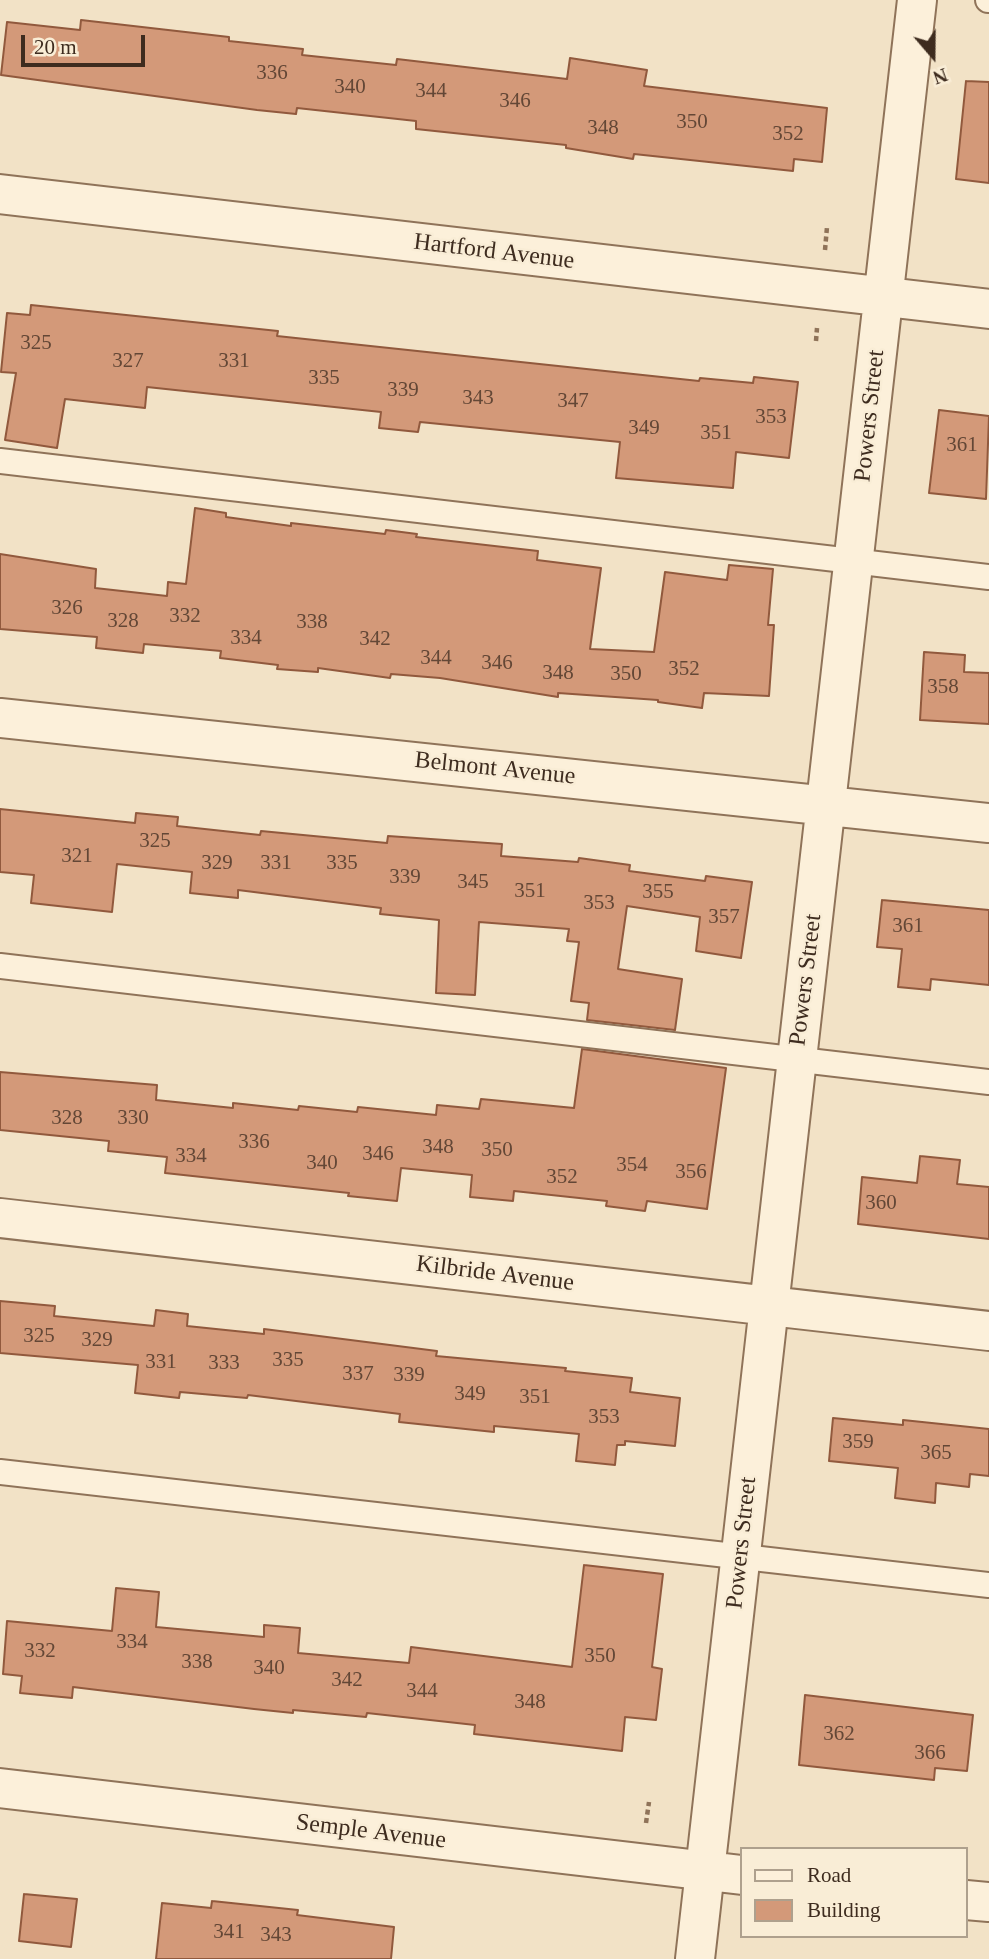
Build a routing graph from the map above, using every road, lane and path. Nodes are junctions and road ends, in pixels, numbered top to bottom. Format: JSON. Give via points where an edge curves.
{"nodes":[{"id":1,"x":918,"y":0,"type":"edge"},
{"id":2,"x":0,"y":194,"type":"edge"},
{"id":3,"x":884,"y":298,"type":"junction"},
{"id":4,"x":989,"y":309,"type":"edge"},
{"id":5,"x":0,"y":461,"type":"edge"},
{"id":6,"x":854,"y":561,"type":"junction"},
{"id":7,"x":989,"y":577,"type":"edge"},
{"id":8,"x":0,"y":718,"type":"edge"},
{"id":9,"x":826,"y":804,"type":"junction"},
{"id":10,"x":989,"y":823,"type":"edge"},
{"id":11,"x":0,"y":966,"type":"edge"},
{"id":12,"x":797,"y":1060,"type":"junction"},
{"id":13,"x":989,"y":1082,"type":"edge"},
{"id":14,"x":0,"y":1218,"type":"edge"},
{"id":15,"x":769,"y":1306,"type":"junction"},
{"id":16,"x":989,"y":1331,"type":"edge"},
{"id":17,"x":0,"y":1472,"type":"edge"},
{"id":18,"x":740,"y":1556,"type":"junction"},
{"id":19,"x":989,"y":1585,"type":"edge"},
{"id":20,"x":0,"y":1788,"type":"edge"},
{"id":21,"x":705,"y":1870,"type":"junction"},
{"id":22,"x":740,"y":1875,"type":"edge"},
{"id":23,"x":968,"y":1900,"type":"edge"},
{"id":24,"x":989,"y":1902,"type":"edge"},
{"id":25,"x":695,"y":1959,"type":"edge"}],
"edges":[{"from":1,"to":3,"type":"street","name":"Powers Street"},
{"from":2,"to":3,"type":"street","name":"Hartford Avenue"},
{"from":3,"to":4,"type":"street","name":"Hartford Avenue"},
{"from":3,"to":6,"type":"street","name":"Powers Street"},
{"from":5,"to":6,"type":"lane"},
{"from":6,"to":7,"type":"lane"},
{"from":6,"to":9,"type":"street","name":"Powers Street"},
{"from":8,"to":9,"type":"street","name":"Belmont Avenue"},
{"from":9,"to":10,"type":"street","name":"Belmont Avenue"},
{"from":9,"to":12,"type":"street","name":"Powers Street"},
{"from":11,"to":12,"type":"lane"},
{"from":12,"to":13,"type":"lane"},
{"from":12,"to":15,"type":"street","name":"Powers Street"},
{"from":14,"to":15,"type":"street","name":"Kilbride Avenue"},
{"from":15,"to":16,"type":"street","name":"Kilbride Avenue"},
{"from":15,"to":18,"type":"street","name":"Powers Street"},
{"from":17,"to":18,"type":"lane"},
{"from":18,"to":19,"type":"lane"},
{"from":18,"to":21,"type":"street","name":"Powers Street"},
{"from":20,"to":21,"type":"street","name":"Semple Avenue"},
{"from":21,"to":22,"type":"street","name":"Semple Avenue"},
{"from":21,"to":25,"type":"street","name":"Powers Street"},
{"from":23,"to":24,"type":"street"}]}
